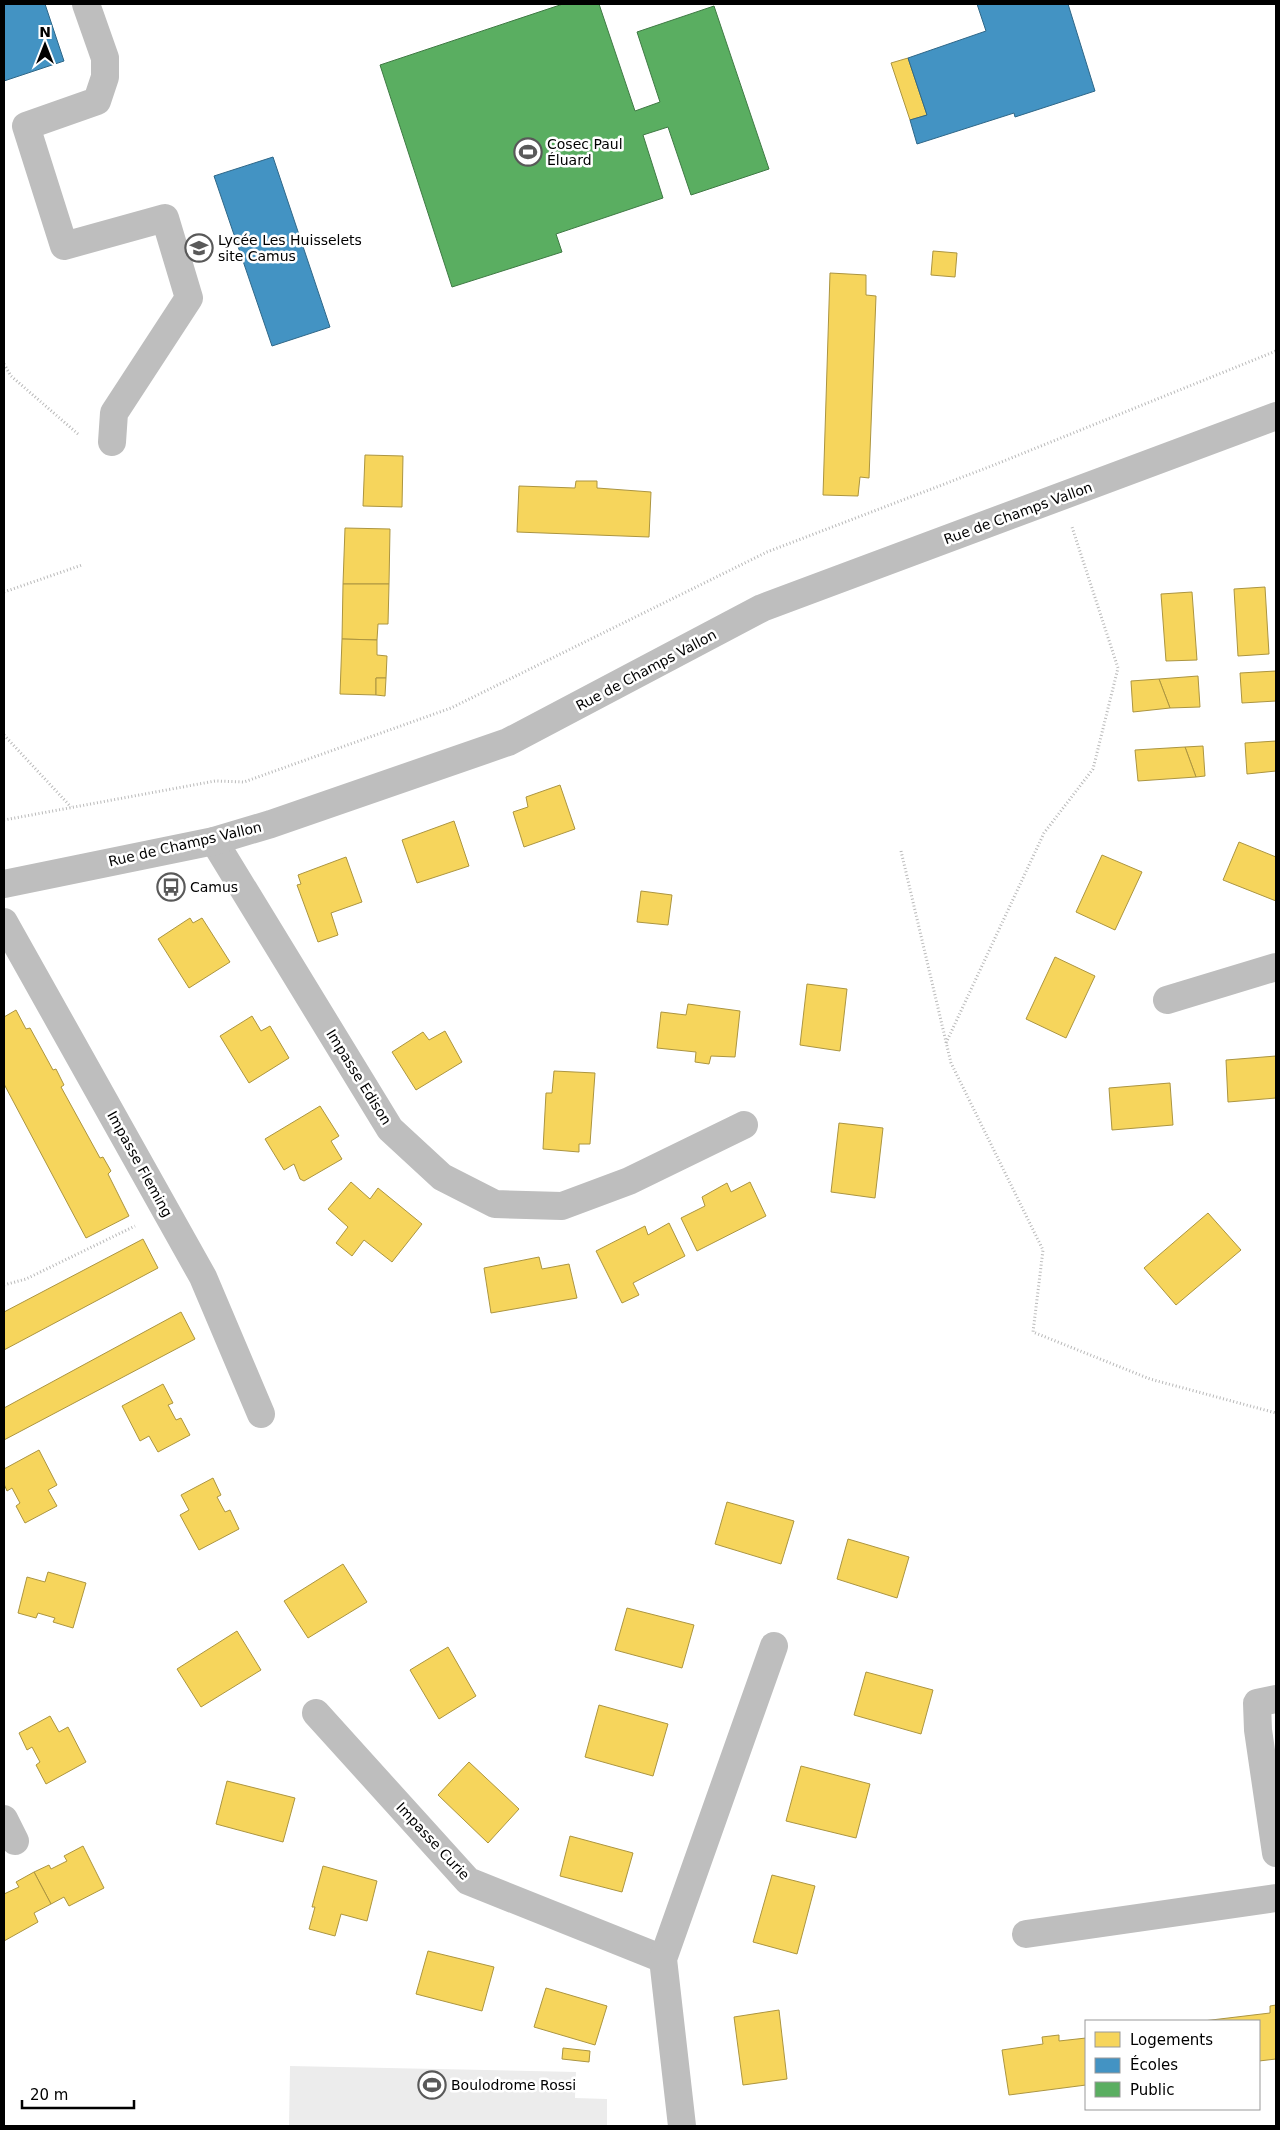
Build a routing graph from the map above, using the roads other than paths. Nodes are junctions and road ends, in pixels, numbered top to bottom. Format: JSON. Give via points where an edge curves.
{"nodes":[{"id":1,"x":86,"y":4,"type":"edge"},
{"id":2,"x":1276,"y":416,"type":"edge"},
{"id":3,"x":112,"y":442,"type":"dead end"},
{"id":4,"x":214,"y":841,"type":"junction"},
{"id":5,"x":4,"y":884,"type":"edge"},
{"id":6,"x":4,"y":922,"type":"edge"},
{"id":7,"x":1276,"y":967,"type":"edge"},
{"id":8,"x":1168,"y":1000,"type":"dead end"},
{"id":9,"x":744,"y":1125,"type":"dead end"},
{"id":10,"x":261,"y":1414,"type":"dead end"},
{"id":11,"x":774,"y":1646,"type":"dead end"},
{"id":12,"x":1276,"y":1699,"type":"edge"},
{"id":13,"x":316,"y":1713,"type":"dead end"},
{"id":14,"x":1276,"y":1853,"type":"edge"},
{"id":15,"x":1276,"y":1898,"type":"edge"},
{"id":16,"x":1026,"y":1934,"type":"dead end"},
{"id":17,"x":663,"y":1959,"type":"junction"},
{"id":18,"x":682,"y":2126,"type":"edge"}],
"edges":[{"from":1,"to":3,"type":"street","via":[[105,58],[105,77],[97,101],[26,126],[64,246],[165,218],[189,298],[114,413]]},
{"from":2,"to":4,"type":"street","name":"Rue de Champs Vallon","via":[[762,608],[508,742]]},
{"from":4,"to":5,"type":"street","name":"Rue de Champs Vallon"},
{"from":4,"to":9,"type":"street","name":"Impasse Edison","via":[[390,1128],[442,1178],[495,1204],[562,1206],[630,1181]]},
{"from":6,"to":10,"type":"street","name":"Impasse Fleming","via":[[203,1277]]},
{"from":7,"to":8,"type":"street"},
{"from":11,"to":17,"type":"street"},
{"from":12,"to":14,"type":"street","via":[[1257,1704]]},
{"from":13,"to":17,"type":"street","name":"Impasse Curie","via":[[468,1881]]},
{"from":15,"to":16,"type":"street"},
{"from":17,"to":18,"type":"street"}]}
